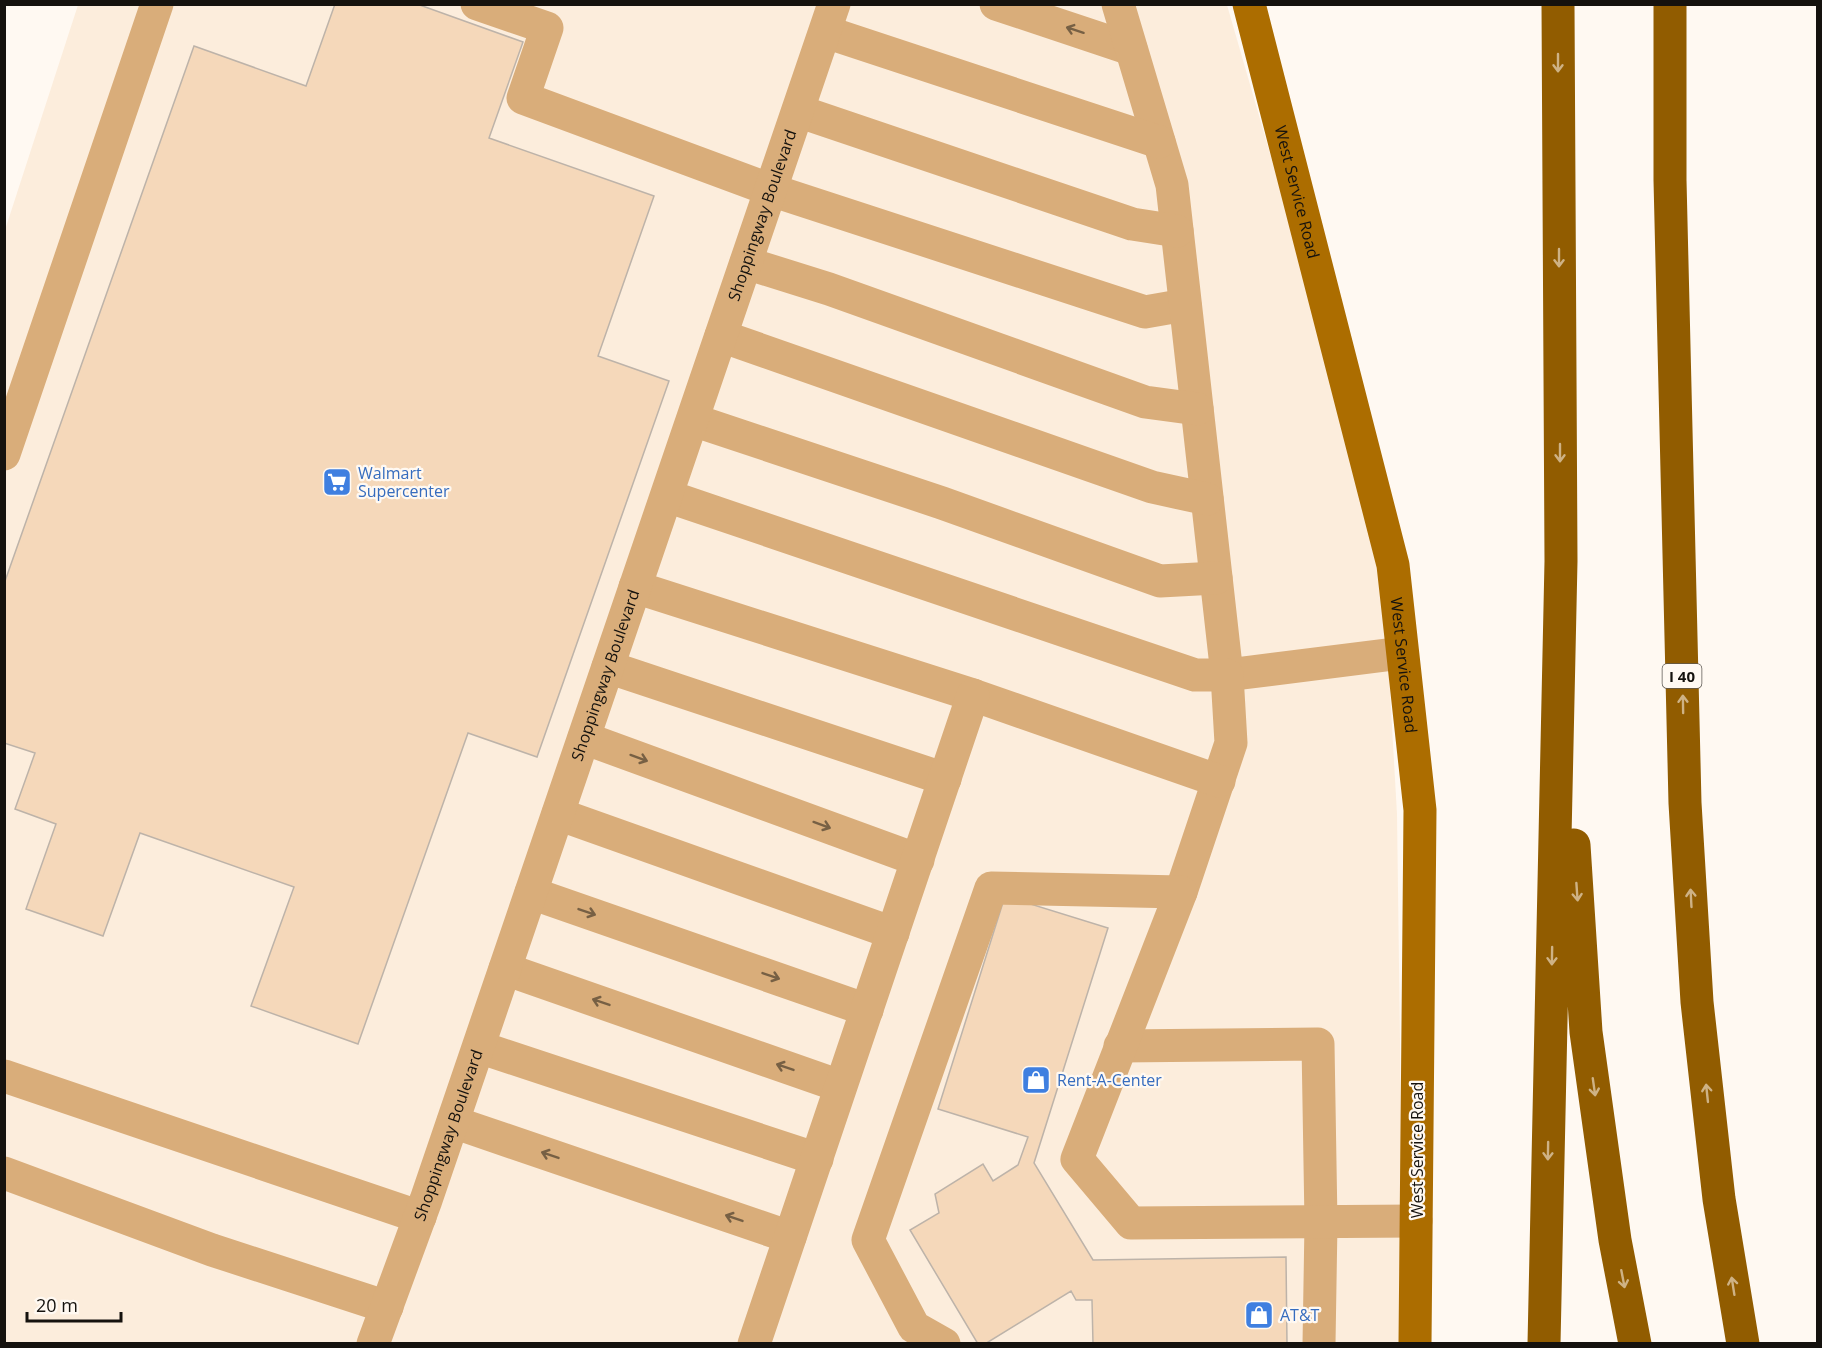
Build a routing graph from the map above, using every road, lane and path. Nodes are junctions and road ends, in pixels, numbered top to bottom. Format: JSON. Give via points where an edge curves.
{"nodes":[{"id":1,"x":157,"y":4,"type":"edge"},
{"id":2,"x":477,"y":4,"type":"edge"},
{"id":3,"x":996,"y":4,"type":"edge"},
{"id":4,"x":1118,"y":4,"type":"edge"},
{"id":5,"x":1249,"y":4,"type":"edge"},
{"id":6,"x":1558,"y":4,"type":"edge"},
{"id":7,"x":1670,"y":4,"type":"edge"},
{"id":8,"x":830,"y":18,"type":"edge"},
{"id":9,"x":1131,"y":49,"type":"junction"},
{"id":10,"x":798,"y":111,"type":"junction"},
{"id":11,"x":1159,"y":142,"type":"junction"},
{"id":12,"x":771,"y":190,"type":"junction"},
{"id":13,"x":1177,"y":231,"type":"junction"},
{"id":14,"x":746,"y":263,"type":"junction"},
{"id":15,"x":1185,"y":305,"type":"junction"},
{"id":16,"x":721,"y":336,"type":"junction"},
{"id":17,"x":1197,"y":409,"type":"junction"},
{"id":18,"x":693,"y":420,"type":"junction"},
{"id":19,"x":4,"y":454,"type":"edge"},
{"id":20,"x":667,"y":496,"type":"junction"},
{"id":21,"x":1207,"y":499,"type":"junction"},
{"id":22,"x":1561,"y":561,"type":"junction"},
{"id":23,"x":1216,"y":578,"type":"junction"},
{"id":24,"x":635,"y":587,"type":"junction"},
{"id":25,"x":1402,"y":653,"type":"junction"},
{"id":26,"x":608,"y":668,"type":"junction"},
{"id":27,"x":1227,"y":675,"type":"junction"},
{"id":28,"x":973,"y":695,"type":"junction"},
{"id":29,"x":584,"y":738,"type":"junction"},
{"id":30,"x":945,"y":779,"type":"junction"},
{"id":31,"x":1219,"y":781,"type":"junction"},
{"id":32,"x":558,"y":814,"type":"junction"},
{"id":33,"x":918,"y":860,"type":"junction"},
{"id":34,"x":1181,"y":892,"type":"junction"},
{"id":35,"x":531,"y":893,"type":"junction"},
{"id":36,"x":893,"y":933,"type":"junction"},
{"id":37,"x":505,"y":969,"type":"junction"},
{"id":38,"x":867,"y":1010,"type":"junction"},
{"id":39,"x":1120,"y":1046,"type":"junction"},
{"id":40,"x":479,"y":1047,"type":"junction"},
{"id":41,"x":4,"y":1076,"type":"edge"},
{"id":42,"x":840,"y":1086,"type":"junction"},
{"id":43,"x":453,"y":1122,"type":"junction"},
{"id":44,"x":816,"y":1159,"type":"junction"},
{"id":45,"x":4,"y":1173,"type":"edge"},
{"id":46,"x":420,"y":1217,"type":"junction"},
{"id":47,"x":1416,"y":1221,"type":"junction"},
{"id":48,"x":1321,"y":1223,"type":"junction"},
{"id":49,"x":790,"y":1237,"type":"junction"},
{"id":50,"x":387,"y":1307,"type":"junction"},
{"id":51,"x":374,"y":1344,"type":"edge"},
{"id":52,"x":754,"y":1344,"type":"edge"},
{"id":53,"x":944,"y":1344,"type":"edge"},
{"id":54,"x":1319,"y":1344,"type":"edge"},
{"id":55,"x":1415,"y":1344,"type":"edge"},
{"id":56,"x":1544,"y":1344,"type":"edge"},
{"id":57,"x":1635,"y":1344,"type":"edge"},
{"id":58,"x":1743,"y":1344,"type":"edge"}],
"edges":[{"from":1,"to":19,"type":"street"},
{"from":2,"to":12,"type":"street","via":[[547,28],[523,98]]},
{"from":9,"to":3,"type":"street","one_way":true},
{"from":4,"to":9,"type":"street"},
{"from":5,"to":25,"type":"main road","name":"West Service Road","via":[[1393,565]]},
{"from":6,"to":22,"type":"highway","one_way":true},
{"from":58,"to":7,"type":"highway","number":"I 40","one_way":true,"via":[[1719,1199],[1697,1002],[1685,803],[1670,180]]},
{"from":8,"to":10,"type":"street","name":"Shoppingway Boulevard"},
{"from":8,"to":11,"type":"street"},
{"from":9,"to":11,"type":"street"},
{"from":10,"to":12,"type":"street","name":"Shoppingway Boulevard"},
{"from":10,"to":13,"type":"street","via":[[1132,224]]},
{"from":11,"to":13,"type":"street","via":[[1172,185]]},
{"from":12,"to":14,"type":"street","name":"Shoppingway Boulevard"},
{"from":12,"to":15,"type":"street","via":[[1144,312]]},
{"from":13,"to":15,"type":"street"},
{"from":14,"to":16,"type":"street","name":"Shoppingway Boulevard"},
{"from":14,"to":17,"type":"street","via":[[1145,402]]},
{"from":15,"to":17,"type":"street"},
{"from":16,"to":18,"type":"street","name":"Shoppingway Boulevard"},
{"from":16,"to":21,"type":"street","via":[[1152,487]]},
{"from":17,"to":21,"type":"street"},
{"from":18,"to":20,"type":"street","name":"Shoppingway Boulevard"},
{"from":18,"to":23,"type":"street","via":[[1160,581]]},
{"from":20,"to":24,"type":"street","name":"Shoppingway Boulevard"},
{"from":20,"to":27,"type":"street","via":[[1195,675]]},
{"from":21,"to":23,"type":"street"},
{"from":22,"to":56,"type":"highway","one_way":true},
{"from":22,"to":57,"type":"highway","one_way":true,"via":[[1586,1032],[1615,1240]]},
{"from":23,"to":27,"type":"street"},
{"from":24,"to":26,"type":"street","name":"Shoppingway Boulevard"},
{"from":24,"to":28,"type":"street"},
{"from":25,"to":27,"type":"street"},
{"from":25,"to":47,"type":"main road","name":"West Service Road","via":[[1420,810]]},
{"from":26,"to":29,"type":"street","name":"Shoppingway Boulevard"},
{"from":26,"to":30,"type":"street"},
{"from":27,"to":31,"type":"street","via":[[1231,743]]},
{"from":28,"to":30,"type":"street"},
{"from":28,"to":31,"type":"street"},
{"from":29,"to":32,"type":"street","name":"Shoppingway Boulevard"},
{"from":29,"to":33,"type":"street","one_way":true},
{"from":30,"to":33,"type":"street"},
{"from":31,"to":34,"type":"street"},
{"from":32,"to":35,"type":"street","name":"Shoppingway Boulevard"},
{"from":32,"to":36,"type":"street"},
{"from":33,"to":36,"type":"street"},
{"from":34,"to":39,"type":"street"},
{"from":34,"to":53,"type":"street","via":[[991,888],[868,1240],[914,1327]]},
{"from":35,"to":37,"type":"street","name":"Shoppingway Boulevard"},
{"from":35,"to":38,"type":"street","one_way":true},
{"from":36,"to":38,"type":"street"},
{"from":37,"to":40,"type":"street","name":"Shoppingway Boulevard"},
{"from":42,"to":37,"type":"street","one_way":true},
{"from":38,"to":42,"type":"street"},
{"from":39,"to":48,"type":"street","via":[[1318,1044]]},
{"from":39,"to":48,"type":"street","via":[[1077,1159],[1131,1222]]},
{"from":40,"to":43,"type":"street","name":"Shoppingway Boulevard"},
{"from":40,"to":44,"type":"street"},
{"from":41,"to":46,"type":"street"},
{"from":42,"to":44,"type":"street"},
{"from":43,"to":46,"type":"street","name":"Shoppingway Boulevard"},
{"from":49,"to":43,"type":"street","one_way":true},
{"from":44,"to":49,"type":"street"},
{"from":45,"to":50,"type":"street","via":[[212,1250]]},
{"from":46,"to":50,"type":"street","name":"Shoppingway Boulevard"},
{"from":47,"to":48,"type":"street"},
{"from":47,"to":55,"type":"main road","name":"West Service Road"},
{"from":48,"to":54,"type":"street"},
{"from":49,"to":52,"type":"street"},
{"from":50,"to":51,"type":"street","name":"Shoppingway Boulevard"}]}
